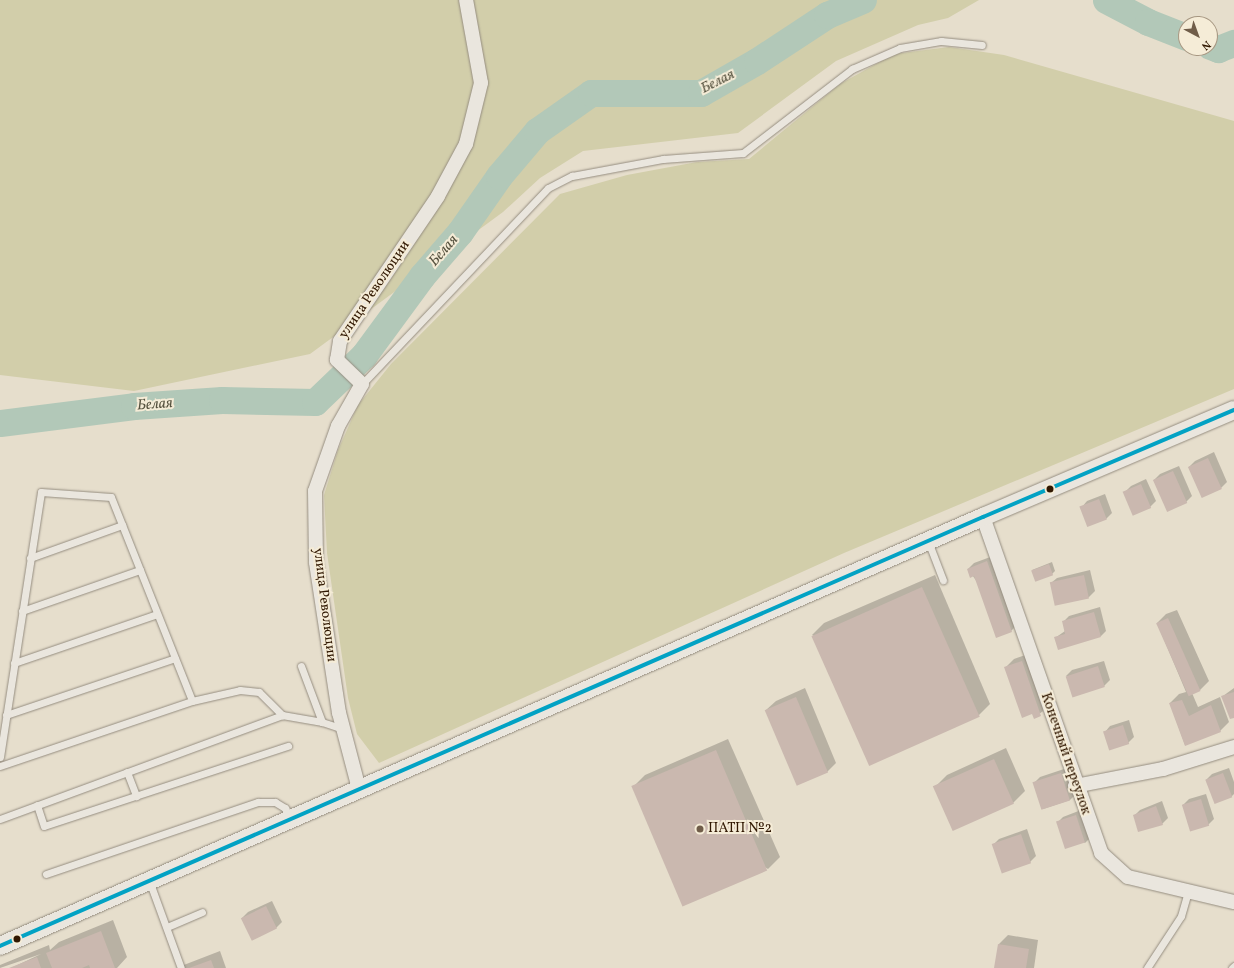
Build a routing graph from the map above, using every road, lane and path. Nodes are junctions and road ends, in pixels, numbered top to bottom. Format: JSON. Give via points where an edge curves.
{"nodes":[{"id":1,"x":466,"y":0,"type":"edge"},
{"id":2,"x":982,"y":45,"type":"dead end"},
{"id":3,"x":362,"y":384,"type":"junction"},
{"id":4,"x":1234,"y":410,"type":"edge"},
{"id":5,"x":983,"y":517,"type":"junction"},
{"id":6,"x":122,"y":526,"type":"junction"},
{"id":7,"x":928,"y":540,"type":"junction"},
{"id":8,"x":30,"y":558,"type":"junction"},
{"id":9,"x":140,"y":570,"type":"junction"},
{"id":10,"x":943,"y":580,"type":"dead end"},
{"id":11,"x":22,"y":612,"type":"junction"},
{"id":12,"x":157,"y":614,"type":"junction"},
{"id":13,"x":175,"y":658,"type":"junction"},
{"id":14,"x":14,"y":663,"type":"junction"},
{"id":15,"x":301,"y":666,"type":"dead end"},
{"id":16,"x":192,"y":701,"type":"junction"},
{"id":17,"x":6,"y":715,"type":"junction"},
{"id":18,"x":282,"y":715,"type":"junction"},
{"id":19,"x":322,"y":722,"type":"junction"},
{"id":20,"x":344,"y":729,"type":"junction"},
{"id":21,"x":288,"y":746,"type":"dead end"},
{"id":22,"x":1234,"y":747,"type":"edge"},
{"id":23,"x":0,"y":757,"type":"edge"},
{"id":24,"x":0,"y":766,"type":"edge"},
{"id":25,"x":127,"y":772,"type":"junction"},
{"id":26,"x":1075,"y":786,"type":"junction"},
{"id":27,"x":359,"y":789,"type":"junction"},
{"id":28,"x":136,"y":796,"type":"junction"},
{"id":29,"x":37,"y":805,"type":"junction"},
{"id":30,"x":0,"y":819,"type":"edge"},
{"id":31,"x":290,"y":819,"type":"junction"},
{"id":32,"x":46,"y":874,"type":"dead end"},
{"id":33,"x":150,"y":883,"type":"junction"},
{"id":34,"x":1188,"y":892,"type":"junction"},
{"id":35,"x":1234,"y":902,"type":"edge"},
{"id":36,"x":202,"y":912,"type":"dead end"},
{"id":37,"x":166,"y":927,"type":"junction"},
{"id":38,"x":0,"y":946,"type":"edge"},
{"id":39,"x":181,"y":968,"type":"edge"},
{"id":40,"x":1147,"y":968,"type":"edge"}],
"edges":[{"from":1,"to":3,"type":"street","name":"улица Революции","via":[[481,83],[466,144],[438,196],[340,341],[337,360]]},
{"from":2,"to":3,"type":"lane","via":[[941,41],[900,48],[852,69],[743,153],[663,158],[572,176],[548,188]]},
{"from":3,"to":20,"type":"street","name":"улица Революции","via":[[338,426],[315,491],[316,562]]},
{"from":4,"to":5,"type":"street"},
{"from":5,"to":7,"type":"street"},
{"from":5,"to":26,"type":"street","name":"Конечный переулок"},
{"from":6,"to":8,"type":"lane"},
{"from":6,"to":8,"type":"lane","via":[[111,497],[41,492]]},
{"from":6,"to":9,"type":"lane"},
{"from":7,"to":10,"type":"lane"},
{"from":7,"to":27,"type":"street"},
{"from":8,"to":11,"type":"lane"},
{"from":9,"to":11,"type":"lane"},
{"from":9,"to":12,"type":"lane"},
{"from":11,"to":14,"type":"lane"},
{"from":12,"to":13,"type":"lane"},
{"from":12,"to":14,"type":"lane"},
{"from":13,"to":16,"type":"lane"},
{"from":13,"to":17,"type":"lane"},
{"from":14,"to":17,"type":"lane"},
{"from":15,"to":19,"type":"lane"},
{"from":16,"to":18,"type":"lane","via":[[240,690],[259,692]]},
{"from":16,"to":24,"type":"lane"},
{"from":17,"to":23,"type":"lane"},
{"from":18,"to":19,"type":"lane"},
{"from":18,"to":25,"type":"lane"},
{"from":19,"to":20,"type":"lane"},
{"from":20,"to":27,"type":"street","name":"улица Революции"},
{"from":21,"to":28,"type":"lane"},
{"from":22,"to":26,"type":"street","via":[[1163,769]]},
{"from":25,"to":28,"type":"lane"},
{"from":25,"to":29,"type":"lane"},
{"from":26,"to":34,"type":"street","name":"Конечный переулок","via":[[1101,853],[1128,877]]},
{"from":27,"to":31,"type":"street"},
{"from":28,"to":29,"type":"lane","via":[[44,826]]},
{"from":29,"to":30,"type":"lane"},
{"from":31,"to":32,"type":"lane","via":[[284,808],[275,802],[258,802]]},
{"from":31,"to":33,"type":"street"},
{"from":33,"to":37,"type":"lane"},
{"from":33,"to":38,"type":"street"},
{"from":34,"to":35,"type":"street","name":"Конечный переулок"},
{"from":34,"to":40,"type":"lane","via":[[1181,916]]},
{"from":36,"to":37,"type":"lane"},
{"from":37,"to":39,"type":"lane"}]}
